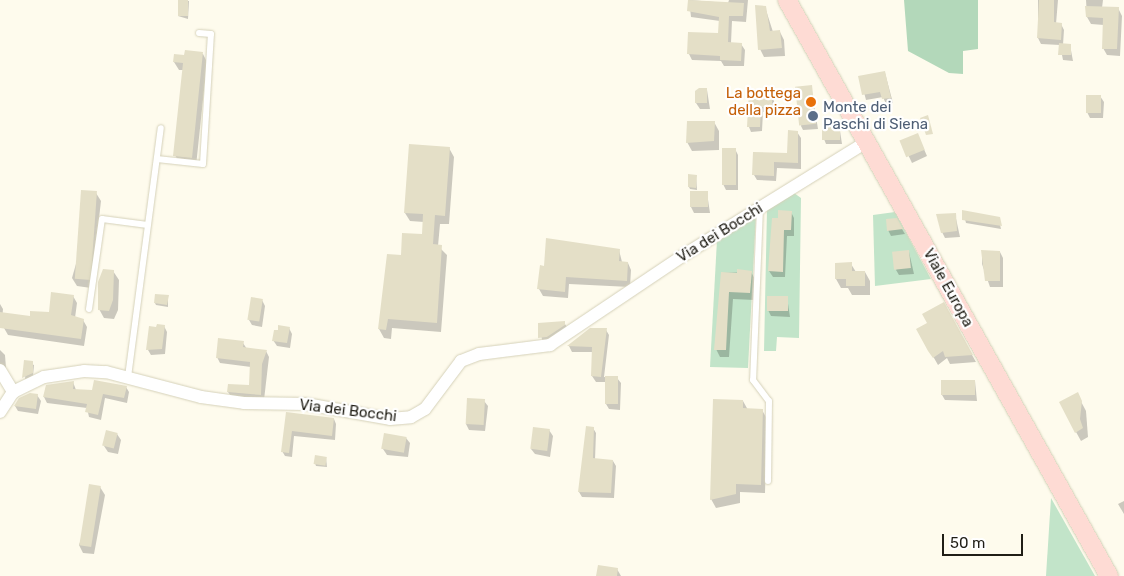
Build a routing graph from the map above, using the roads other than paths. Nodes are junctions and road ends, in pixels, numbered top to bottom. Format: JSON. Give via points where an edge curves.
{"nodes":[{"id":1,"x":787,"y":0,"type":"edge"},
{"id":2,"x":199,"y":33,"type":"dead end"},
{"id":3,"x":161,"y":128,"type":"dead end"},
{"id":4,"x":866,"y":142,"type":"junction"},
{"id":5,"x":157,"y":159,"type":"junction"},
{"id":6,"x":760,"y":208,"type":"junction"},
{"id":7,"x":148,"y":225,"type":"junction"},
{"id":8,"x":89,"y":309,"type":"dead end"},
{"id":9,"x":0,"y":370,"type":"edge"},
{"id":10,"x":128,"y":377,"type":"junction"},
{"id":11,"x":13,"y":392,"type":"junction"},
{"id":12,"x":0,"y":412,"type":"edge"},
{"id":13,"x":768,"y":481,"type":"dead end"},
{"id":14,"x":1109,"y":576,"type":"edge"}],
"edges":[{"from":1,"to":4,"type":"main road","name":"Viale Europa"},
{"from":2,"to":5,"type":"lane","via":[[211,34],[203,164]]},
{"from":3,"to":5,"type":"lane"},
{"from":4,"to":6,"type":"street","name":"Via dei Bocchi"},
{"from":4,"to":14,"type":"main road","name":"Viale Europa"},
{"from":5,"to":7,"type":"lane"},
{"from":6,"to":10,"type":"street","name":"Via dei Bocchi","via":[[550,345],[479,354],[461,361],[425,409],[411,417],[390,419],[306,404],[209,398]]},
{"from":6,"to":13,"type":"lane","via":[[753,380],[769,401]]},
{"from":7,"to":8,"type":"lane","via":[[102,219]]},
{"from":7,"to":10,"type":"lane"},
{"from":9,"to":11,"type":"street"},
{"from":10,"to":11,"type":"street","name":"Via dei Bocchi","via":[[106,372],[69,371],[44,377]]},
{"from":11,"to":12,"type":"street"}]}
